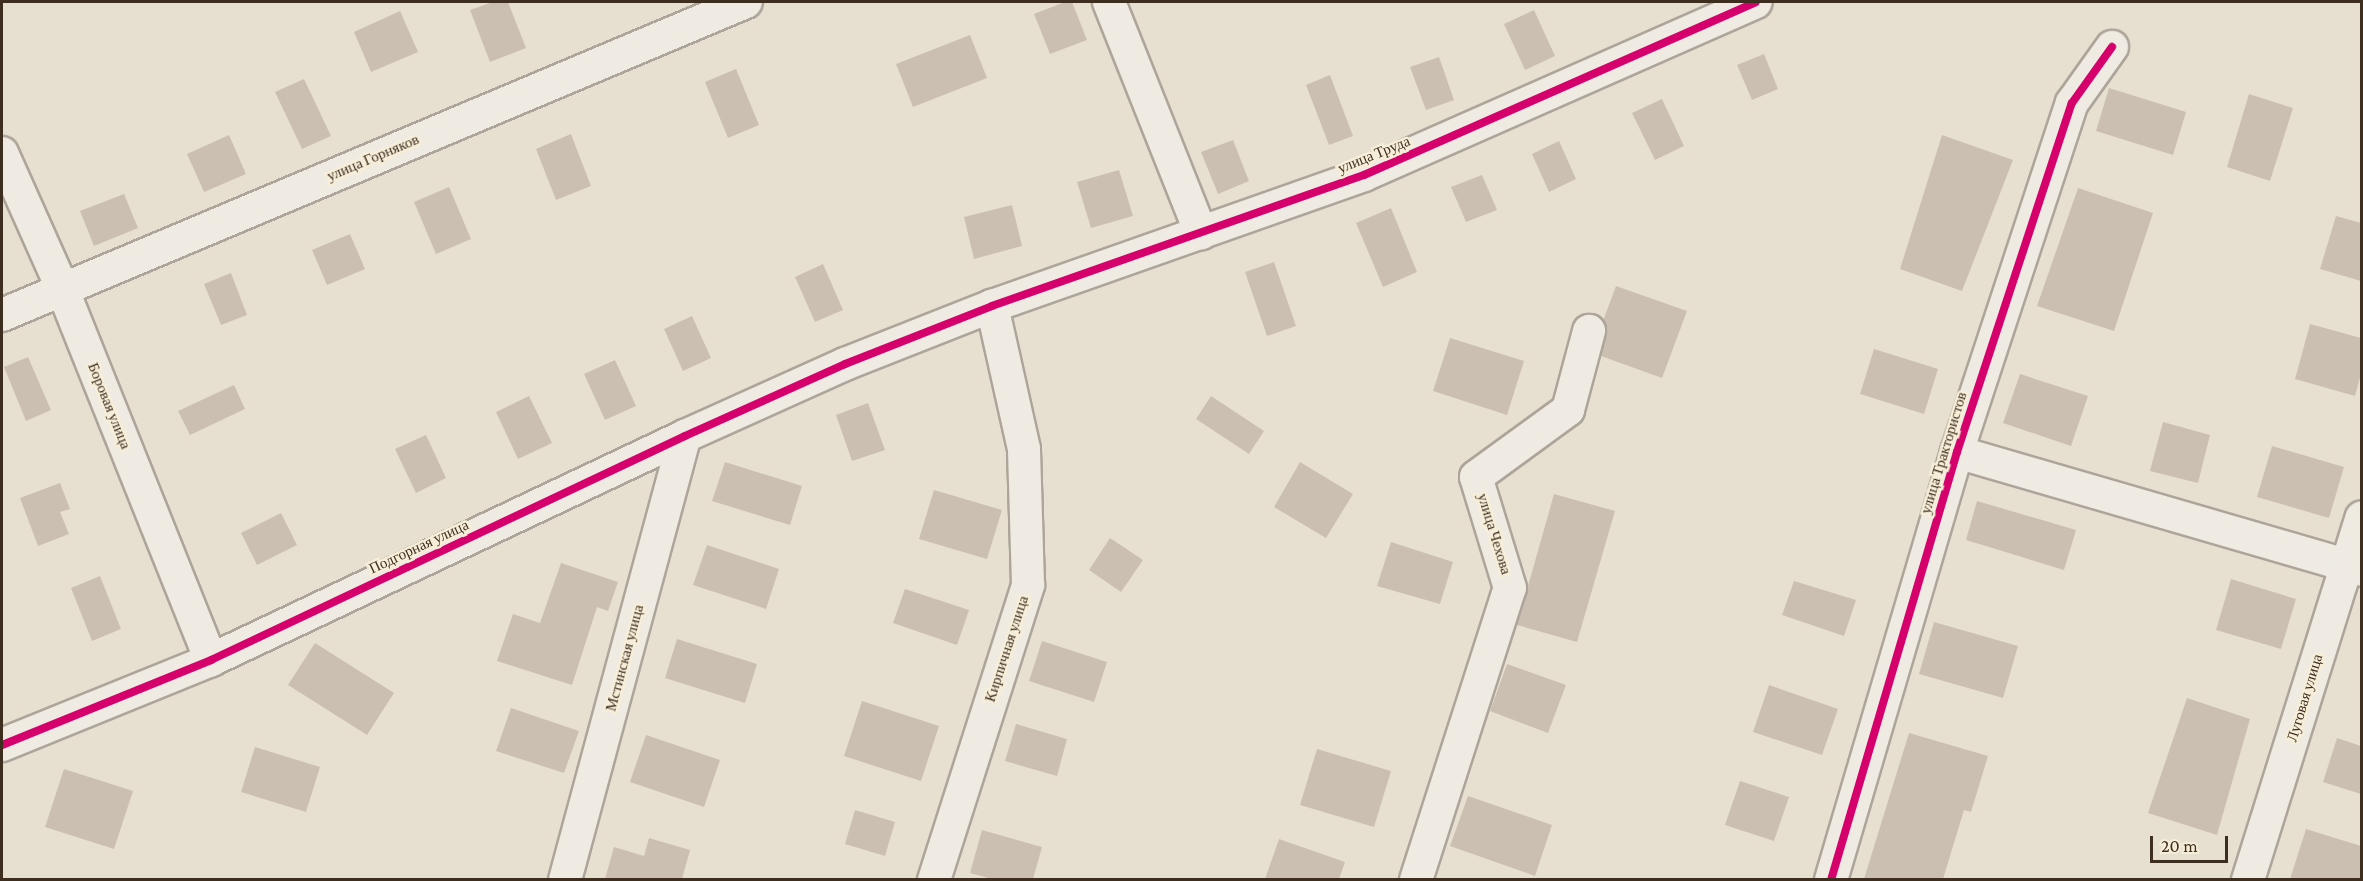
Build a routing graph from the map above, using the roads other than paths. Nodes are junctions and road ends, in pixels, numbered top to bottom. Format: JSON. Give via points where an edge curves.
{"nodes":[{"id":1,"x":746,"y":2,"type":"edge"},
{"id":2,"x":1109,"y":2,"type":"edge"},
{"id":3,"x":1755,"y":2,"type":"edge"},
{"id":4,"x":2112,"y":47,"type":"dead end"},
{"id":5,"x":2,"y":153,"type":"edge"},
{"id":6,"x":1201,"y":233,"type":"junction"},
{"id":7,"x":62,"y":288,"type":"junction"},
{"id":8,"x":992,"y":306,"type":"junction"},
{"id":9,"x":2,"y":315,"type":"edge"},
{"id":10,"x":1589,"y":332,"type":"dead end"},
{"id":11,"x":845,"y":364,"type":"joint"},
{"id":12,"x":685,"y":436,"type":"junction"},
{"id":13,"x":1957,"y":452,"type":"junction"},
{"id":14,"x":2361,"y":516,"type":"edge"},
{"id":15,"x":2354,"y":568,"type":"edge"},
{"id":16,"x":212,"y":660,"type":"junction"},
{"id":17,"x":2,"y":745,"type":"edge"},
{"id":18,"x":565,"y":879,"type":"edge"},
{"id":19,"x":934,"y":879,"type":"edge"},
{"id":20,"x":1416,"y":879,"type":"edge"},
{"id":21,"x":1831,"y":879,"type":"edge"},
{"id":22,"x":2248,"y":879,"type":"edge"}],
"edges":[{"from":1,"to":7,"type":"street","name":"улица Горняков"},
{"from":2,"to":6,"type":"street"},
{"from":3,"to":6,"type":"street","name":"улица Труда","via":[[1364,175]]},
{"from":4,"to":13,"type":"street","name":"улица Трактористов","via":[[2072,103]]},
{"from":5,"to":7,"type":"street","name":"Боровая улица"},
{"from":6,"to":8,"type":"street","name":"улица Труда"},
{"from":7,"to":9,"type":"street","name":"улица Горняков"},
{"from":7,"to":16,"type":"street","name":"Боровая улица"},
{"from":8,"to":11,"type":"street","name":"улица Труда"},
{"from":8,"to":19,"type":"street","name":"Кирпичная улица","via":[[1024,449],[1028,585]]},
{"from":10,"to":20,"type":"street","name":"улица Чехова","via":[[1568,410],[1476,477],[1510,588]]},
{"from":11,"to":12,"type":"street","name":"Подгорная улица"},
{"from":12,"to":16,"type":"street","name":"Подгорная улица"},
{"from":12,"to":18,"type":"street","name":"Мстинская улица"},
{"from":13,"to":15,"type":"street"},
{"from":13,"to":21,"type":"street","name":"улица Трактористов"},
{"from":14,"to":15,"type":"street","name":"Луговая улица"},
{"from":15,"to":22,"type":"street","name":"Луговая улица"},
{"from":16,"to":17,"type":"street","name":"Подгорная улица"}]}
